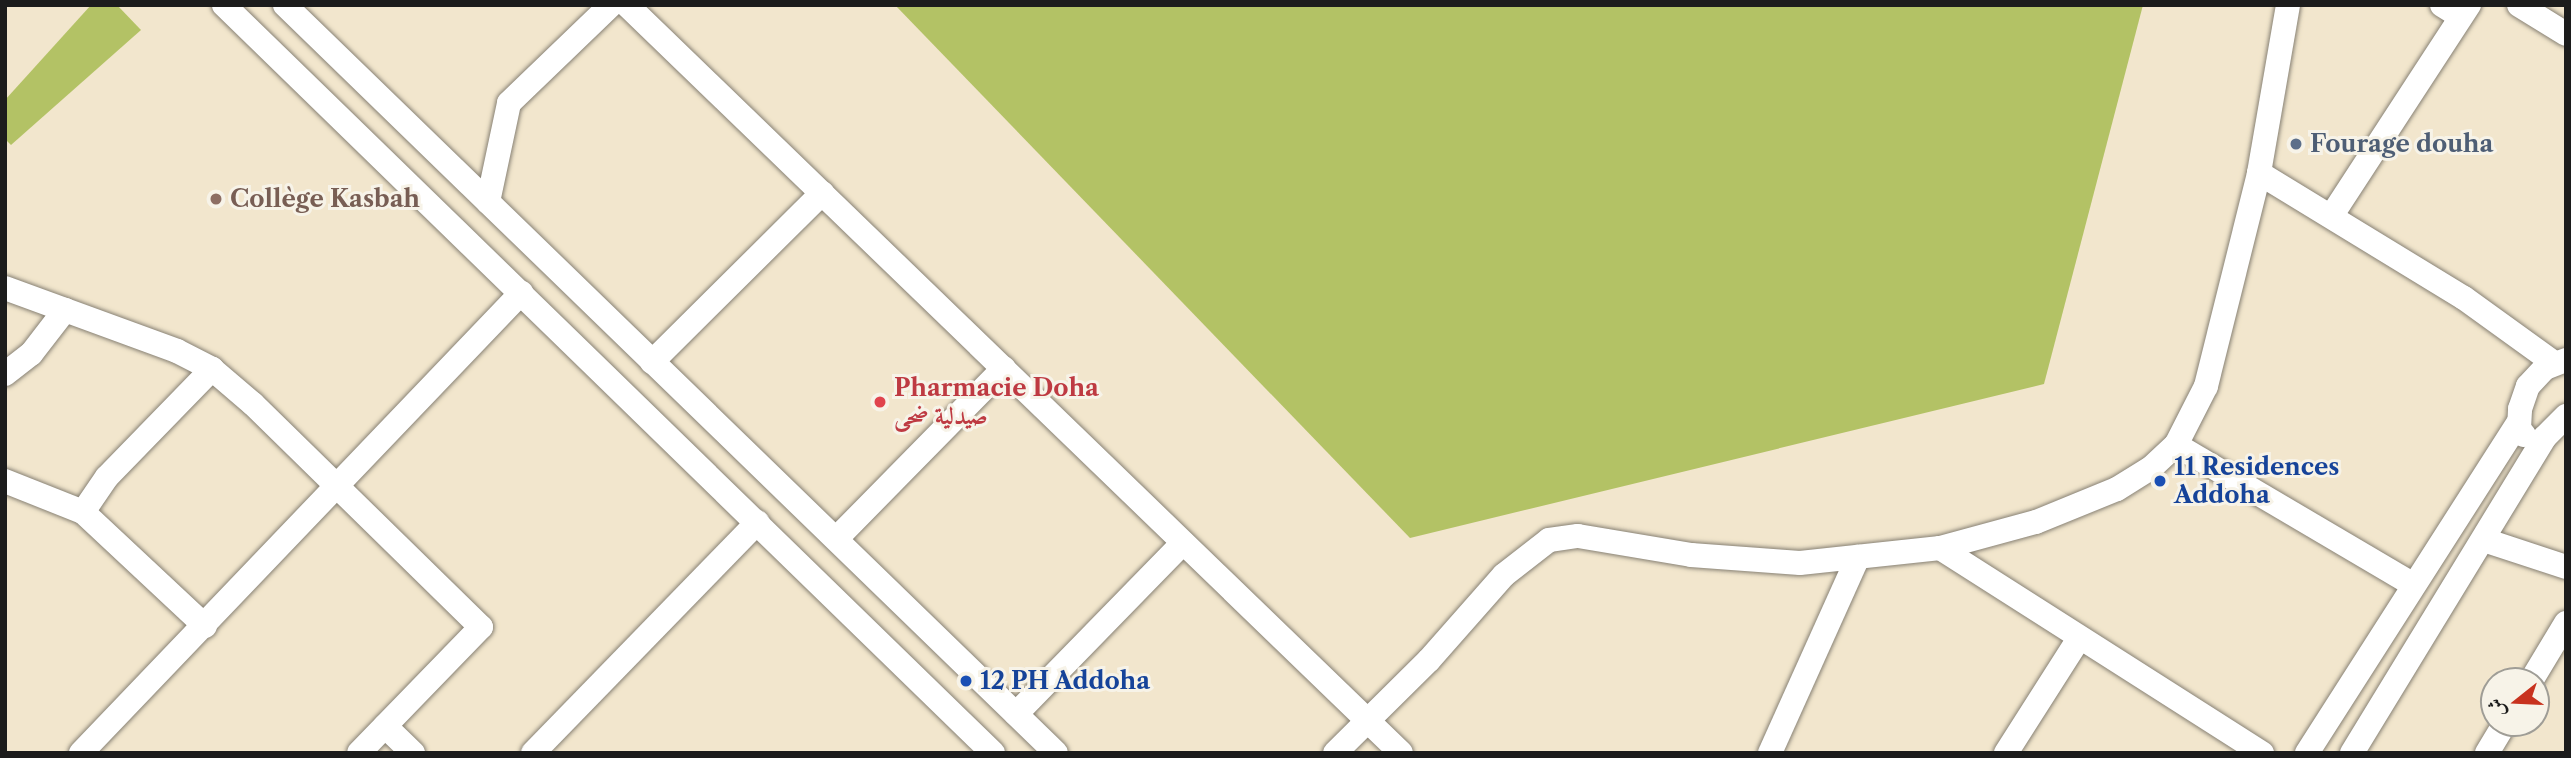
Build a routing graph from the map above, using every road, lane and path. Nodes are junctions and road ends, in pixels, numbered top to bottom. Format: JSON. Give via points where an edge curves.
{"nodes":[{"id":1,"x":224,"y":5,"type":"edge"},
{"id":2,"x":285,"y":5,"type":"edge"},
{"id":3,"x":611,"y":5,"type":"edge"},
{"id":4,"x":628,"y":5,"type":"edge"},
{"id":5,"x":2288,"y":5,"type":"edge"},
{"id":6,"x":2519,"y":5,"type":"edge"},
{"id":7,"x":2457,"y":9,"type":"edge"},
{"id":8,"x":2566,"y":34,"type":"edge"},
{"id":9,"x":2259,"y":173,"type":"junction"},
{"id":10,"x":822,"y":193,"type":"junction"},
{"id":11,"x":488,"y":202,"type":"junction"},
{"id":12,"x":2332,"y":215,"type":"junction"},
{"id":13,"x":5,"y":288,"type":"edge"},
{"id":14,"x":520,"y":293,"type":"junction"},
{"id":15,"x":65,"y":310,"type":"junction"},
{"id":16,"x":2561,"y":357,"type":"edge"},
{"id":17,"x":652,"y":362,"type":"junction"},
{"id":18,"x":1004,"y":368,"type":"junction"},
{"id":19,"x":212,"y":369,"type":"junction"},
{"id":20,"x":5,"y":374,"type":"edge"},
{"id":21,"x":2519,"y":422,"type":"junction"},
{"id":22,"x":2557,"y":431,"type":"edge"},
{"id":23,"x":2176,"y":445,"type":"junction"},
{"id":24,"x":5,"y":481,"type":"edge"},
{"id":25,"x":338,"y":485,"type":"junction"},
{"id":26,"x":83,"y":512,"type":"junction"},
{"id":27,"x":758,"y":522,"type":"junction"},
{"id":28,"x":837,"y":538,"type":"junction"},
{"id":29,"x":2484,"y":541,"type":"junction"},
{"id":30,"x":1183,"y":543,"type":"junction"},
{"id":31,"x":1940,"y":548,"type":"junction"},
{"id":32,"x":1858,"y":557,"type":"junction"},
{"id":33,"x":2566,"y":568,"type":"edge"},
{"id":34,"x":2412,"y":584,"type":"junction"},
{"id":35,"x":2566,"y":623,"type":"edge"},
{"id":36,"x":205,"y":626,"type":"junction"},
{"id":37,"x":2078,"y":640,"type":"junction"},
{"id":38,"x":2539,"y":667,"type":"edge"},
{"id":39,"x":1016,"y":714,"type":"junction"},
{"id":40,"x":1367,"y":720,"type":"junction"},
{"id":41,"x":385,"y":726,"type":"junction"},
{"id":42,"x":2497,"y":737,"type":"edge"},
{"id":43,"x":988,"y":751,"type":"edge"},
{"id":44,"x":81,"y":753,"type":"edge"},
{"id":45,"x":359,"y":753,"type":"edge"},
{"id":46,"x":413,"y":753,"type":"edge"},
{"id":47,"x":533,"y":753,"type":"edge"},
{"id":48,"x":1056,"y":753,"type":"edge"},
{"id":49,"x":1335,"y":753,"type":"edge"},
{"id":50,"x":1401,"y":753,"type":"edge"},
{"id":51,"x":1770,"y":753,"type":"edge"},
{"id":52,"x":2006,"y":753,"type":"edge"},
{"id":53,"x":2262,"y":753,"type":"edge"},
{"id":54,"x":2307,"y":753,"type":"edge"},
{"id":55,"x":2352,"y":753,"type":"edge"},
{"id":56,"x":2487,"y":753,"type":"edge"}],
"edges":[{"from":1,"to":14,"type":"street"},
{"from":2,"to":11,"type":"street"},
{"from":3,"to":11,"type":"street","via":[[509,103]]},
{"from":4,"to":10,"type":"street"},
{"from":5,"to":9,"type":"street"},
{"from":6,"to":8,"type":"street"},
{"from":7,"to":12,"type":"street"},
{"from":9,"to":12,"type":"street"},
{"from":9,"to":23,"type":"street","via":[[2206,386]]},
{"from":10,"to":17,"type":"street"},
{"from":10,"to":18,"type":"street"},
{"from":11,"to":17,"type":"street"},
{"from":12,"to":16,"type":"street"},
{"from":13,"to":15,"type":"street"},
{"from":14,"to":25,"type":"street"},
{"from":14,"to":27,"type":"street"},
{"from":15,"to":19,"type":"street"},
{"from":15,"to":20,"type":"street","via":[[31,354]]},
{"from":16,"to":21,"type":"street","via":[[2528,386]]},
{"from":17,"to":28,"type":"street"},
{"from":18,"to":28,"type":"street"},
{"from":18,"to":30,"type":"street"},
{"from":19,"to":25,"type":"street"},
{"from":19,"to":26,"type":"street","via":[[107,477]]},
{"from":21,"to":22,"type":"street","via":[[2524,435]]},
{"from":21,"to":34,"type":"street"},
{"from":22,"to":29,"type":"street"},
{"from":23,"to":31,"type":"street","via":[[2151,468],[2078,506],[1996,535]]},
{"from":23,"to":34,"type":"street"},
{"from":24,"to":26,"type":"street"},
{"from":25,"to":36,"type":"street"},
{"from":25,"to":41,"type":"street","via":[[481,627]]},
{"from":26,"to":36,"type":"street"},
{"from":27,"to":43,"type":"street"},
{"from":27,"to":47,"type":"street"},
{"from":28,"to":39,"type":"street"},
{"from":29,"to":33,"type":"street"},
{"from":29,"to":55,"type":"street"},
{"from":30,"to":39,"type":"street"},
{"from":30,"to":40,"type":"street"},
{"from":31,"to":32,"type":"street"},
{"from":31,"to":37,"type":"street"},
{"from":32,"to":40,"type":"street","via":[[1800,563],[1741,561],[1578,536],[1549,540],[1504,575],[1429,660]]},
{"from":32,"to":51,"type":"street"},
{"from":34,"to":54,"type":"street"},
{"from":35,"to":38,"type":"street"},
{"from":36,"to":44,"type":"street"},
{"from":37,"to":52,"type":"street"},
{"from":37,"to":53,"type":"street"},
{"from":39,"to":48,"type":"street"},
{"from":40,"to":49,"type":"street"},
{"from":40,"to":50,"type":"street"},
{"from":41,"to":45,"type":"street"},
{"from":41,"to":46,"type":"street"},
{"from":42,"to":56,"type":"street"}]}
